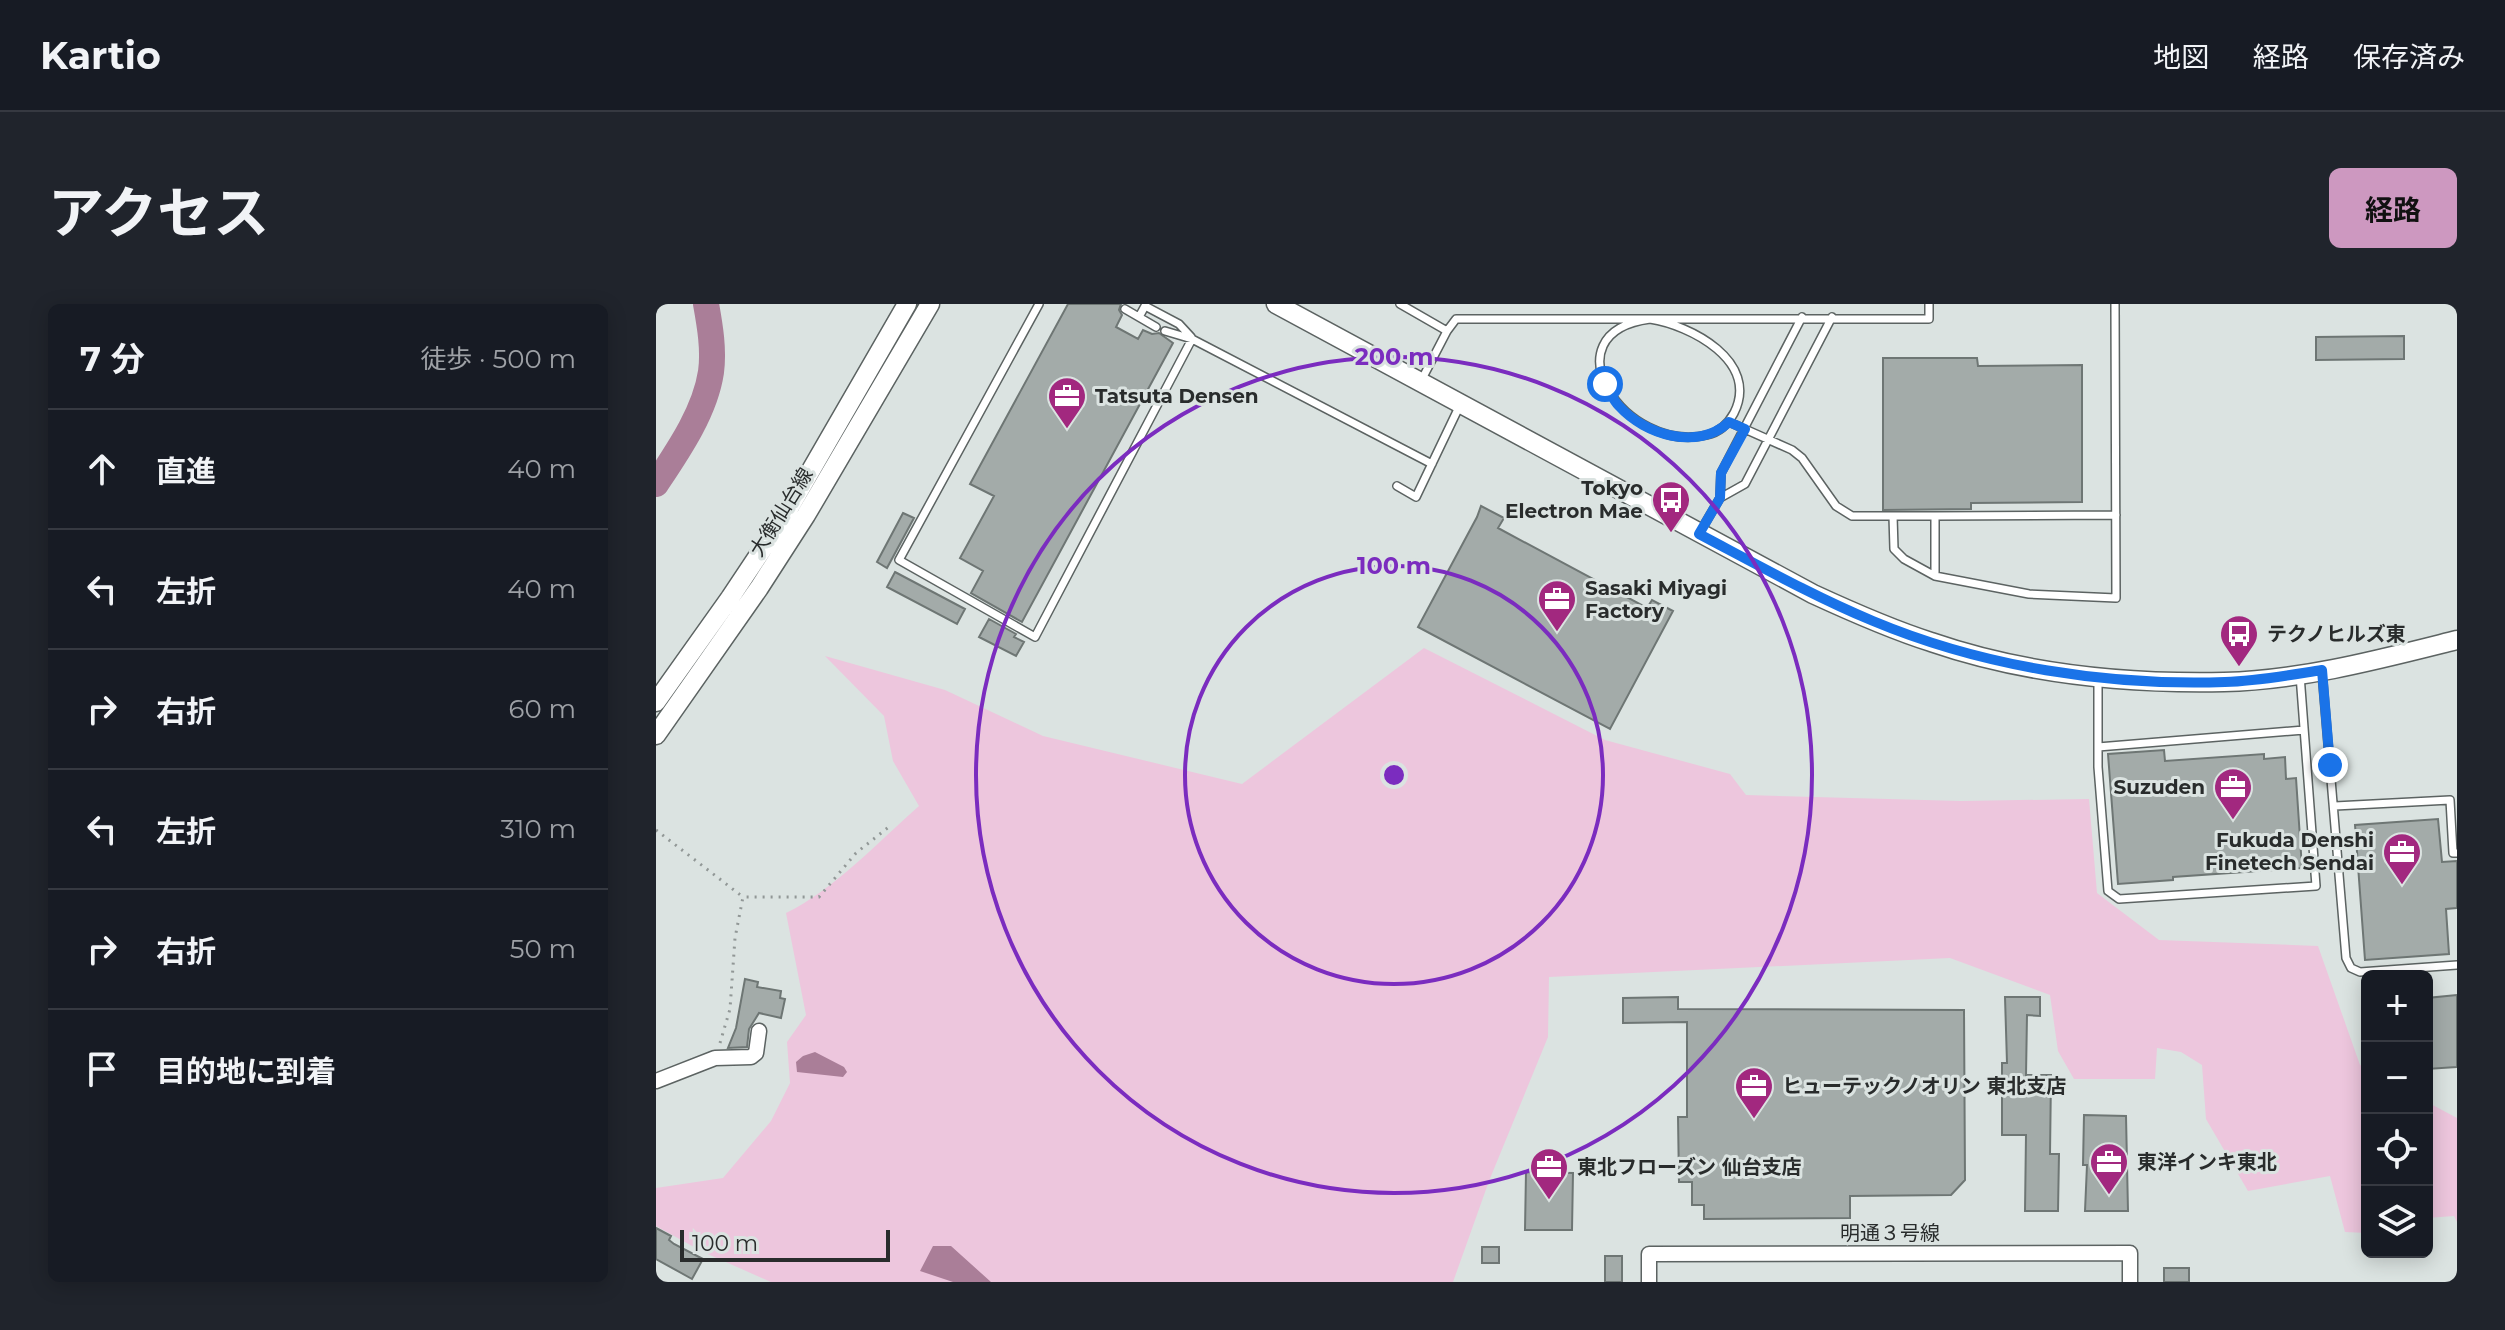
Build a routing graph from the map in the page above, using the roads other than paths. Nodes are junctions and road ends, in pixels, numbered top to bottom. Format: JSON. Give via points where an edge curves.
{"nodes":[{"id":1,"x":907,"y":304,"type":"edge"},
{"id":2,"x":930,"y":304,"type":"edge"},
{"id":3,"x":1039,"y":304,"type":"edge"},
{"id":4,"x":1276,"y":304,"type":"edge"},
{"id":5,"x":1400,"y":304,"type":"edge"},
{"id":6,"x":1929,"y":304,"type":"edge"},
{"id":7,"x":2115,"y":304,"type":"edge"},
{"id":8,"x":1125,"y":309,"type":"dead end"},
{"id":9,"x":1139,"y":317,"type":"junction"},
{"id":10,"x":1802,"y":317,"type":"junction"},
{"id":11,"x":1832,"y":317,"type":"junction"},
{"id":12,"x":1650,"y":319,"type":"junction"},
{"id":13,"x":1156,"y":327,"type":"dead end"},
{"id":14,"x":1165,"y":331,"type":"dead end"},
{"id":15,"x":1447,"y":331,"type":"junction"},
{"id":16,"x":1192,"y":339,"type":"junction"},
{"id":17,"x":1420,"y":383,"type":"junction"},
{"id":18,"x":1460,"y":405,"type":"junction"},
{"id":19,"x":1729,"y":422,"type":"junction"},
{"id":20,"x":1745,"y":429,"type":"junction"},
{"id":21,"x":1767,"y":441,"type":"junction"},
{"id":22,"x":1432,"y":464,"type":"junction"},
{"id":23,"x":1397,"y":486,"type":"dead end"},
{"id":24,"x":1720,"y":498,"type":"junction"},
{"id":25,"x":2116,"y":515,"type":"junction"},
{"id":26,"x":1893,"y":516,"type":"junction"},
{"id":27,"x":1935,"y":516,"type":"junction"},
{"id":28,"x":1699,"y":534,"type":"junction"},
{"id":29,"x":1935,"y":576,"type":"junction"},
{"id":30,"x":2457,"y":640,"type":"edge"},
{"id":31,"x":2322,"y":670,"type":"junction"},
{"id":32,"x":2300,"y":673,"type":"junction"},
{"id":33,"x":2098,"y":676,"type":"junction"},
{"id":34,"x":656,"y":702,"type":"edge"},
{"id":35,"x":2304,"y":730,"type":"junction"},
{"id":36,"x":656,"y":735,"type":"edge"},
{"id":37,"x":2098,"y":747,"type":"junction"},
{"id":38,"x":2335,"y":806,"type":"junction"},
{"id":39,"x":2457,"y":853,"type":"edge"},
{"id":40,"x":2457,"y":965,"type":"edge"},
{"id":41,"x":759,"y":1031,"type":"dead end"},
{"id":42,"x":656,"y":1081,"type":"edge"},
{"id":43,"x":1649,"y":1282,"type":"edge"},
{"id":44,"x":2130,"y":1282,"type":"edge"}],
"edges":[{"from":1,"to":34,"type":"street","name":"大衡仙台線","via":[[784,517]]},
{"from":2,"to":36,"type":"street","name":"大衡仙台線","via":[[806,515]]},
{"from":3,"to":16,"type":"lane","via":[[899,560],[1035,637]]},
{"from":4,"to":17,"type":"street"},
{"from":5,"to":15,"type":"lane"},
{"from":6,"to":11,"type":"lane","via":[[1929,319]]},
{"from":7,"to":25,"type":"lane"},
{"from":8,"to":9,"type":"lane"},
{"from":9,"to":13,"type":"lane"},
{"from":9,"to":16,"type":"lane","via":[[1145,306],[1179,324]]},
{"from":10,"to":11,"type":"lane"},
{"from":10,"to":12,"type":"lane"},
{"from":10,"to":20,"type":"lane"},
{"from":11,"to":21,"type":"lane"},
{"from":12,"to":15,"type":"lane","via":[[1456,319]]},
{"from":12,"to":19,"type":"lane","via":[[1694,332],[1731,363],[1738,393]]},
{"from":12,"to":19,"type":"lane","via":[[1629,321],[1602,346],[1599,365],[1618,405],[1659,434],[1707,435]]},
{"from":14,"to":16,"type":"lane"},
{"from":15,"to":17,"type":"lane"},
{"from":16,"to":22,"type":"lane"},
{"from":17,"to":18,"type":"street"},
{"from":18,"to":22,"type":"lane"},
{"from":18,"to":28,"type":"street"},
{"from":19,"to":20,"type":"lane"},
{"from":20,"to":21,"type":"lane"},
{"from":20,"to":24,"type":"lane","via":[[1721,473]]},
{"from":21,"to":24,"type":"lane","via":[[1745,484]]},
{"from":21,"to":26,"type":"lane","via":[[1802,458],[1844,513]]},
{"from":22,"to":23,"type":"lane","via":[[1416,497]]},
{"from":24,"to":28,"type":"lane"},
{"from":25,"to":27,"type":"lane"},
{"from":25,"to":29,"type":"lane","via":[[2116,598],[2029,594]]},
{"from":26,"to":27,"type":"lane"},
{"from":26,"to":29,"type":"lane","via":[[1894,549]]},
{"from":27,"to":29,"type":"lane"},
{"from":28,"to":33,"type":"street","via":[[1813,594],[1933,643],[1996,660]]},
{"from":30,"to":31,"type":"street"},
{"from":31,"to":32,"type":"street"},
{"from":31,"to":38,"type":"lane"},
{"from":32,"to":33,"type":"street","via":[[2225,682]]},
{"from":32,"to":35,"type":"lane"},
{"from":33,"to":37,"type":"lane"},
{"from":35,"to":37,"type":"lane"},
{"from":35,"to":37,"type":"lane","via":[[2316,886],[2119,899],[2108,891]]},
{"from":38,"to":39,"type":"lane","via":[[2450,800]]},
{"from":38,"to":40,"type":"lane","via":[[2351,968],[2360,972]]},
{"from":41,"to":42,"type":"street","via":[[751,1057],[715,1058]]},
{"from":43,"to":44,"type":"street","name":"明通３号線","via":[[1649,1254],[1890,1253],[2130,1253]]}]}
